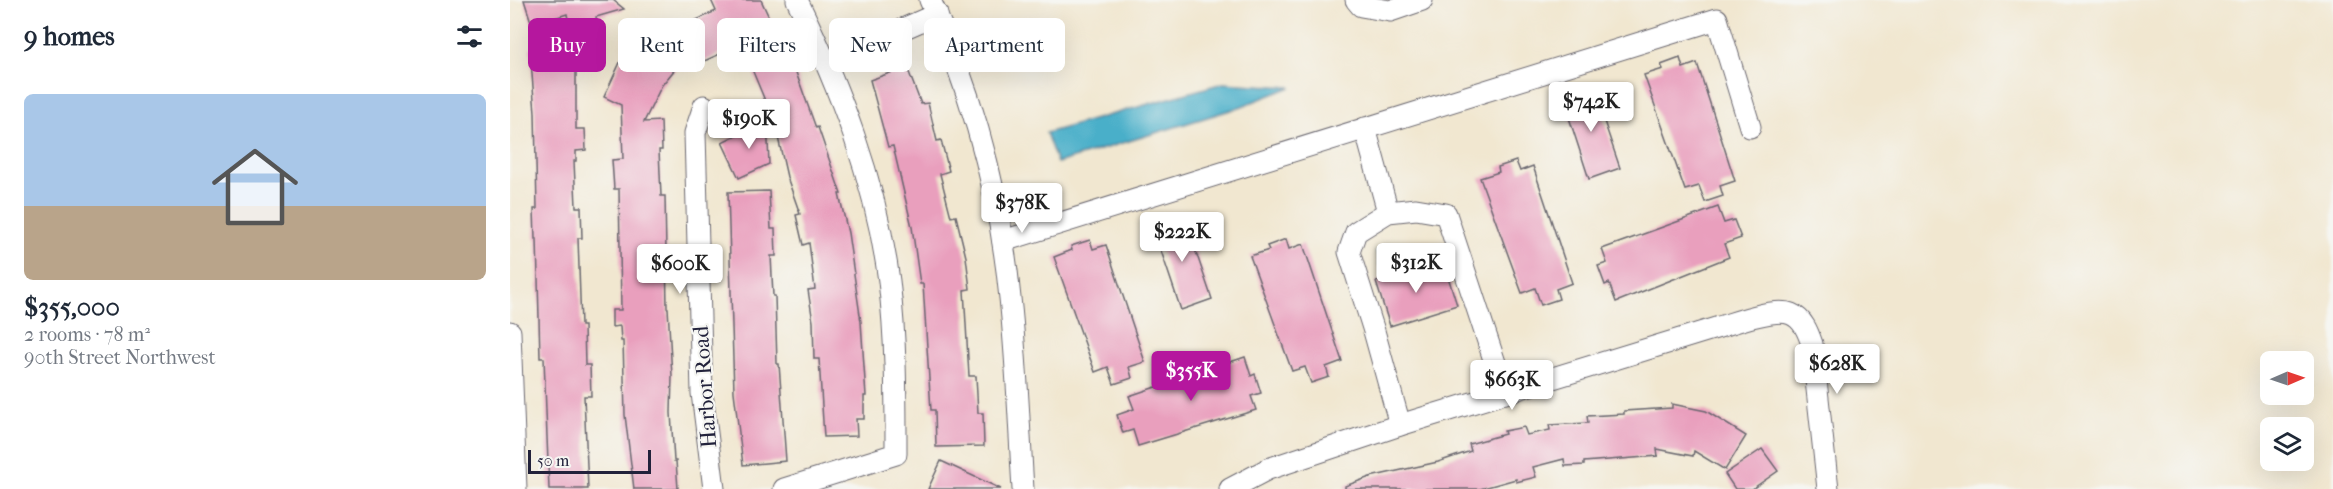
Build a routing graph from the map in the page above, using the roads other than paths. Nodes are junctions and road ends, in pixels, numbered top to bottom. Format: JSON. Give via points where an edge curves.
{"nodes":[{"id":1,"x":797,"y":0,"type":"edge"},
{"id":2,"x":1356,"y":0,"type":"edge"},
{"id":3,"x":1422,"y":0,"type":"edge"},
{"id":4,"x":934,"y":7,"type":"edge"},
{"id":5,"x":827,"y":62,"type":"junction"},
{"id":6,"x":704,"y":106,"type":"dead end"},
{"id":7,"x":1750,"y":127,"type":"dead end"},
{"id":8,"x":1365,"y":128,"type":"junction"},
{"id":9,"x":1388,"y":212,"type":"junction"},
{"id":10,"x":1003,"y":241,"type":"junction"},
{"id":11,"x":510,"y":332,"type":"edge"},
{"id":12,"x":1505,"y":393,"type":"junction"},
{"id":13,"x":1400,"y":425,"type":"junction"},
{"id":14,"x":516,"y":489,"type":"edge"},
{"id":15,"x":714,"y":489,"type":"edge"},
{"id":16,"x":784,"y":489,"type":"edge"},
{"id":17,"x":1023,"y":489,"type":"edge"},
{"id":18,"x":1230,"y":489,"type":"edge"},
{"id":19,"x":1828,"y":489,"type":"edge"}],
"edges":[{"from":1,"to":5,"type":"street"},
{"from":2,"to":3,"type":"street","via":[[1360,6],[1390,11]]},
{"from":4,"to":5,"type":"street"},
{"from":4,"to":10,"type":"street","via":[[972,108]]},
{"from":5,"to":16,"type":"street","via":[[860,152],[889,279],[896,454]]},
{"from":6,"to":15,"type":"street","name":"Harbor Road","via":[[695,133],[695,157],[702,393]]},
{"from":7,"to":8,"type":"street","via":[[1717,19]]},
{"from":8,"to":9,"type":"street"},
{"from":8,"to":10,"type":"street"},
{"from":9,"to":12,"type":"street","via":[[1416,209],[1446,214]]},
{"from":9,"to":13,"type":"street","via":[[1356,232],[1349,252]]},
{"from":10,"to":17,"type":"street"},
{"from":11,"to":14,"type":"street"},
{"from":12,"to":13,"type":"street"},
{"from":12,"to":19,"type":"street","via":[[1768,313],[1789,313],[1799,319],[1812,344]]},
{"from":13,"to":18,"type":"street","via":[[1268,469]]}]}
